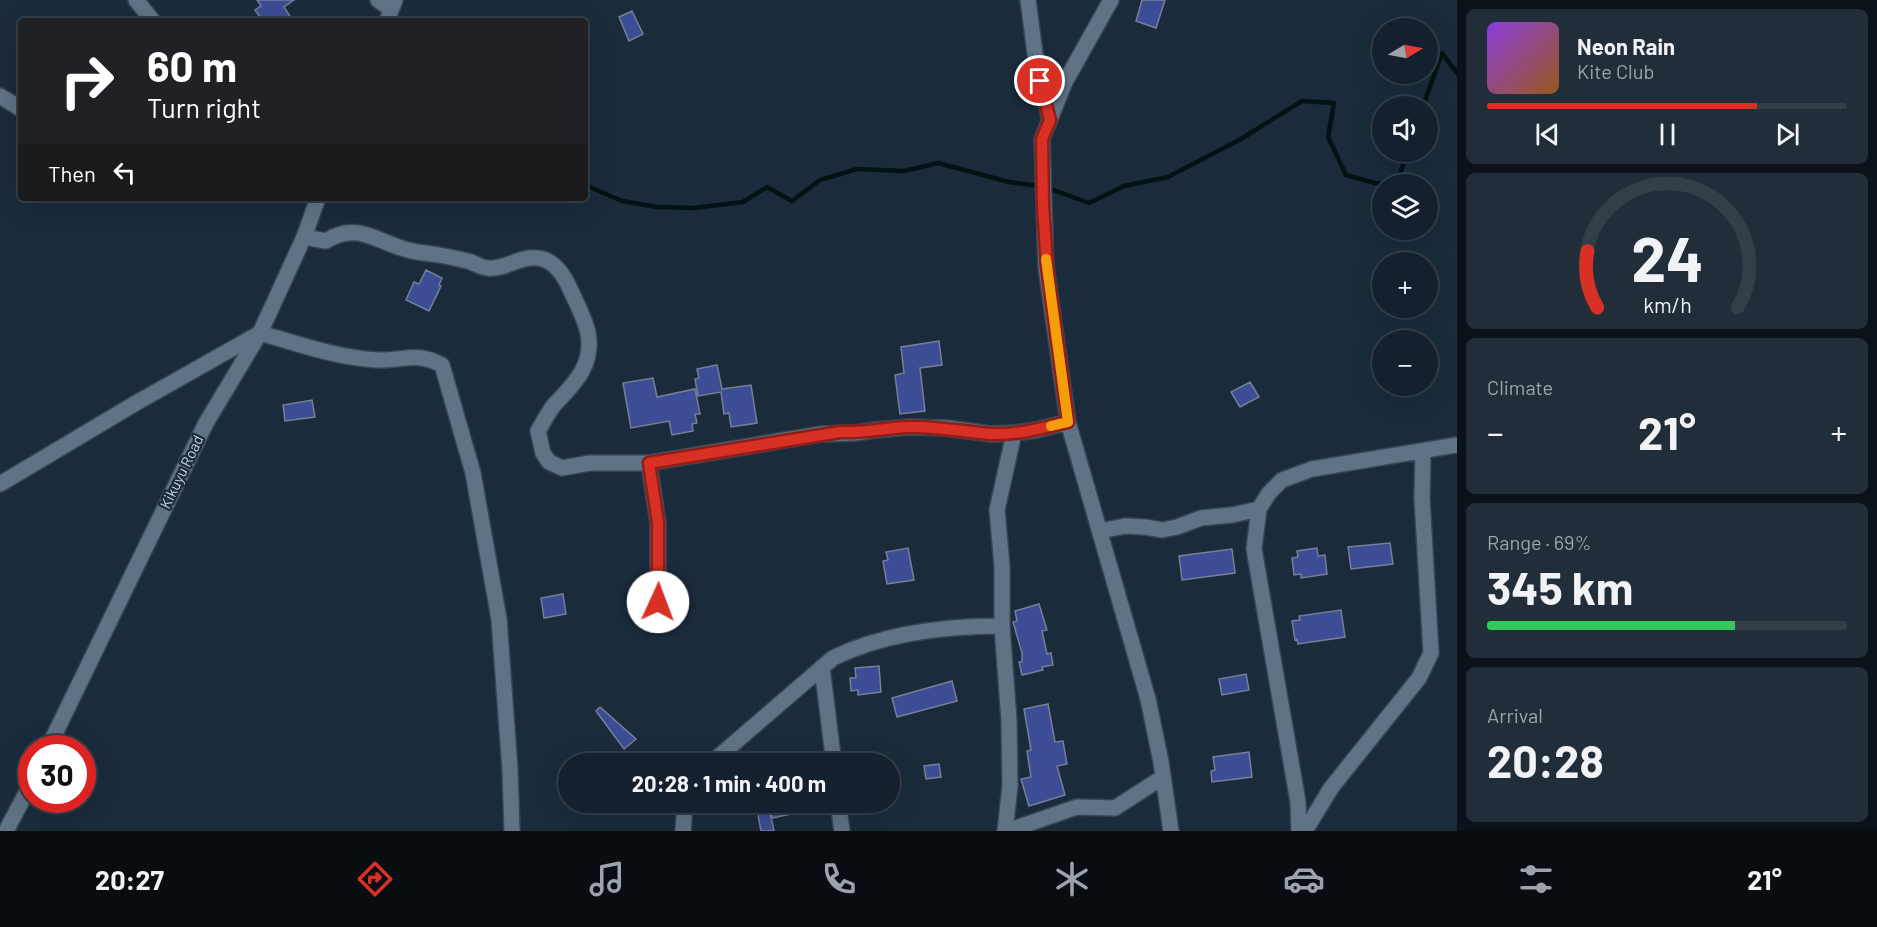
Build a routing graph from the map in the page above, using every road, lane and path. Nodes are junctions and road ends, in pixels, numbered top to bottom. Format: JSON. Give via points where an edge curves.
{"nodes":[{"id":1,"x":136,"y":0,"type":"edge"},
{"id":2,"x":378,"y":0,"type":"edge"},
{"id":3,"x":1028,"y":0,"type":"edge"},
{"id":4,"x":1111,"y":0,"type":"edge"},
{"id":5,"x":391,"y":10,"type":"edge"},
{"id":6,"x":151,"y":18,"type":"edge"},
{"id":7,"x":0,"y":96,"type":"edge"},
{"id":8,"x":18,"y":107,"type":"edge"},
{"id":9,"x":1050,"y":120,"type":"junction"},
{"id":10,"x":317,"y":201,"type":"edge"},
{"id":11,"x":304,"y":237,"type":"junction"},
{"id":12,"x":260,"y":333,"type":"junction"},
{"id":13,"x":1068,"y":422,"type":"junction"},
{"id":14,"x":1014,"y":433,"type":"junction"},
{"id":15,"x":1457,"y":445,"type":"edge"},
{"id":16,"x":1423,"y":451,"type":"junction"},
{"id":17,"x":649,"y":463,"type":"junction"},
{"id":18,"x":0,"y":484,"type":"edge"},
{"id":19,"x":1259,"y":509,"type":"junction"},
{"id":20,"x":1100,"y":531,"type":"junction"},
{"id":21,"x":658,"y":602,"type":"dead end"},
{"id":22,"x":1002,"y":626,"type":"junction"},
{"id":23,"x":822,"y":667,"type":"junction"},
{"id":24,"x":54,"y":735,"type":"edge"},
{"id":25,"x":723,"y":753,"type":"edge"},
{"id":26,"x":833,"y":753,"type":"edge"},
{"id":27,"x":1163,"y":777,"type":"junction"},
{"id":28,"x":18,"y":808,"type":"edge"},
{"id":29,"x":684,"y":813,"type":"edge"},
{"id":30,"x":840,"y":813,"type":"edge"},
{"id":31,"x":6,"y":831,"type":"edge"},
{"id":32,"x":512,"y":831,"type":"edge"},
{"id":33,"x":683,"y":831,"type":"edge"},
{"id":34,"x":842,"y":831,"type":"edge"},
{"id":35,"x":1006,"y":831,"type":"edge"},
{"id":36,"x":1171,"y":831,"type":"edge"},
{"id":37,"x":1299,"y":831,"type":"edge"},
{"id":38,"x":1305,"y":831,"type":"edge"}],
"edges":[{"from":1,"to":6,"type":"street"},
{"from":2,"to":5,"type":"street"},
{"from":3,"to":9,"type":"street","via":[[1036,61]]},
{"from":4,"to":9,"type":"street","via":[[1065,82]]},
{"from":7,"to":8,"type":"street"},
{"from":9,"to":13,"type":"street","via":[[1042,139],[1043,204],[1047,267]]},
{"from":10,"to":11,"type":"street","name":"Kikuyu Road"},
{"from":11,"to":12,"type":"street","name":"Kikuyu Road"},
{"from":11,"to":17,"type":"street","via":[[326,241],[348,232],[365,234],[408,250],[488,268],[538,258],[555,265],[580,311],[589,346],[588,360],[579,378],[553,405],[538,431],[543,453],[549,462],[562,468],[590,463]]},
{"from":12,"to":18,"type":"street"},
{"from":12,"to":24,"type":"street","name":"Kikuyu Road","via":[[206,423]]},
{"from":12,"to":32,"type":"street","via":[[327,353],[379,360],[430,358],[442,365],[473,473],[499,620]]},
{"from":13,"to":14,"type":"street"},
{"from":13,"to":20,"type":"street"},
{"from":14,"to":17,"type":"street","via":[[909,427],[840,432]]},
{"from":14,"to":22,"type":"street","via":[[997,510]]},
{"from":15,"to":16,"type":"street"},
{"from":16,"to":19,"type":"street","via":[[1312,469],[1282,480]]},
{"from":16,"to":38,"type":"street","via":[[1431,653],[1419,678],[1330,788]]},
{"from":17,"to":21,"type":"street","via":[[658,523]]},
{"from":19,"to":20,"type":"street","via":[[1201,518],[1162,530],[1125,525]]},
{"from":19,"to":37,"type":"street","via":[[1254,549],[1298,802]]},
{"from":20,"to":27,"type":"street","via":[[1148,699]]},
{"from":22,"to":23,"type":"street","via":[[969,626],[894,637],[854,648]]},
{"from":22,"to":35,"type":"street","via":[[1009,721]]},
{"from":23,"to":25,"type":"street"},
{"from":23,"to":26,"type":"street"},
{"from":27,"to":35,"type":"street","via":[[1115,808],[1077,807]]},
{"from":27,"to":36,"type":"street"},
{"from":28,"to":31,"type":"street"},
{"from":29,"to":33,"type":"street"},
{"from":30,"to":34,"type":"street"}]}
